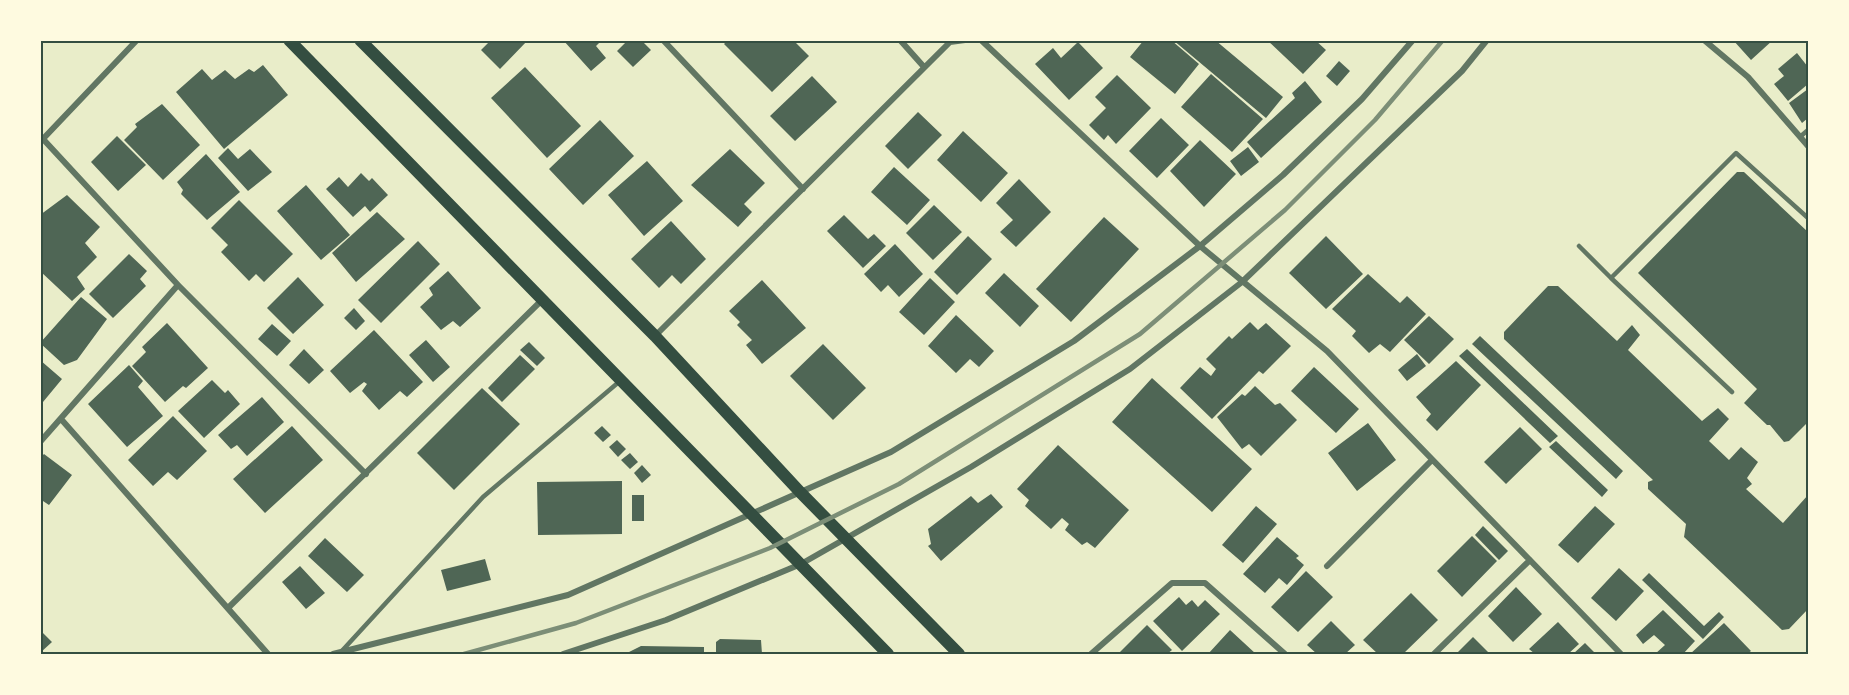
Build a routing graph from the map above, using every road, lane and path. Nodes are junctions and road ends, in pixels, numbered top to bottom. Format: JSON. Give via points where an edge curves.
{"nodes":[{"id":1,"x":138,"y":40,"type":"edge"},
{"id":2,"x":289,"y":40,"type":"edge"},
{"id":3,"x":360,"y":40,"type":"edge"},
{"id":4,"x":663,"y":40,"type":"edge"},
{"id":5,"x":900,"y":40,"type":"edge"},
{"id":6,"x":965,"y":40,"type":"edge"},
{"id":7,"x":981,"y":40,"type":"edge"},
{"id":8,"x":1413,"y":40,"type":"edge"},
{"id":9,"x":1487,"y":40,"type":"edge"},
{"id":10,"x":1704,"y":40,"type":"edge"},
{"id":11,"x":951,"y":41,"type":"edge"},
{"id":12,"x":924,"y":67,"type":"junction"},
{"id":13,"x":1809,"y":130,"type":"edge"},
{"id":14,"x":1801,"y":136,"type":"junction"},
{"id":15,"x":42,"y":140,"type":"edge"},
{"id":16,"x":1809,"y":146,"type":"edge"},
{"id":17,"x":803,"y":189,"type":"junction"},
{"id":18,"x":1809,"y":218,"type":"edge"},
{"id":19,"x":1200,"y":246,"type":"junction"},
{"id":20,"x":1579,"y":246,"type":"dead end"},
{"id":21,"x":1611,"y":278,"type":"junction"},
{"id":22,"x":1242,"y":282,"type":"junction"},
{"id":23,"x":177,"y":285,"type":"junction"},
{"id":24,"x":541,"y":301,"type":"junction"},
{"id":25,"x":655,"y":336,"type":"junction"},
{"id":26,"x":620,"y":381,"type":"junction"},
{"id":27,"x":1732,"y":392,"type":"dead end"},
{"id":28,"x":61,"y":419,"type":"junction"},
{"id":29,"x":40,"y":442,"type":"edge"},
{"id":30,"x":1432,"y":460,"type":"junction"},
{"id":31,"x":366,"y":474,"type":"junction"},
{"id":32,"x":800,"y":492,"type":"junction"},
{"id":33,"x":753,"y":514,"type":"junction"},
{"id":34,"x":847,"y":540,"type":"junction"},
{"id":35,"x":1530,"y":560,"type":"junction"},
{"id":36,"x":801,"y":564,"type":"junction"},
{"id":37,"x":1327,"y":566,"type":"dead end"},
{"id":38,"x":228,"y":608,"type":"junction"},
{"id":39,"x":268,"y":654,"type":"edge"},
{"id":40,"x":336,"y":654,"type":"edge"},
{"id":41,"x":563,"y":654,"type":"edge"},
{"id":42,"x":888,"y":654,"type":"edge"},
{"id":43,"x":959,"y":654,"type":"edge"},
{"id":44,"x":1091,"y":654,"type":"edge"},
{"id":45,"x":1285,"y":654,"type":"edge"},
{"id":46,"x":1434,"y":654,"type":"edge"},
{"id":47,"x":1621,"y":654,"type":"edge"}],
"edges":[{"from":1,"to":15,"type":"street"},
{"from":2,"to":24,"type":"main road"},
{"from":3,"to":25,"type":"main road"},
{"from":4,"to":17,"type":"street"},
{"from":5,"to":12,"type":"street"},
{"from":6,"to":11,"type":"street"},
{"from":7,"to":19,"type":"street"},
{"from":8,"to":19,"type":"street","via":[[1362,99],[1283,175]]},
{"from":9,"to":22,"type":"street","via":[[1462,71]]},
{"from":10,"to":14,"type":"street","via":[[1748,77]]},
{"from":11,"to":12,"type":"street"},
{"from":12,"to":17,"type":"street"},
{"from":13,"to":14,"type":"lane"},
{"from":14,"to":16,"type":"street"},
{"from":15,"to":23,"type":"street"},
{"from":17,"to":25,"type":"street"},
{"from":18,"to":21,"type":"lane","via":[[1736,153]]},
{"from":19,"to":22,"type":"street"},
{"from":19,"to":32,"type":"street","via":[[1074,341],[891,452]]},
{"from":20,"to":21,"type":"lane"},
{"from":21,"to":27,"type":"lane"},
{"from":22,"to":30,"type":"street","via":[[1327,351]]},
{"from":22,"to":34,"type":"street","via":[[1130,369]]},
{"from":23,"to":28,"type":"street"},
{"from":23,"to":31,"type":"street"},
{"from":24,"to":26,"type":"main road"},
{"from":24,"to":31,"type":"street"},
{"from":25,"to":32,"type":"main road"},
{"from":26,"to":33,"type":"main road"},
{"from":26,"to":40,"type":"lane","via":[[483,497]]},
{"from":28,"to":29,"type":"street"},
{"from":28,"to":38,"type":"street"},
{"from":30,"to":35,"type":"street"},
{"from":30,"to":37,"type":"street"},
{"from":31,"to":38,"type":"street"},
{"from":32,"to":33,"type":"street"},
{"from":32,"to":34,"type":"main road"},
{"from":33,"to":36,"type":"main road"},
{"from":33,"to":40,"type":"street","via":[[568,595]]},
{"from":34,"to":36,"type":"street"},
{"from":34,"to":43,"type":"main road"},
{"from":35,"to":46,"type":"street"},
{"from":35,"to":47,"type":"street"},
{"from":36,"to":41,"type":"street","via":[[666,620]]},
{"from":36,"to":42,"type":"main road"},
{"from":38,"to":39,"type":"street"},
{"from":44,"to":45,"type":"street","via":[[1172,583],[1204,583]]}]}
